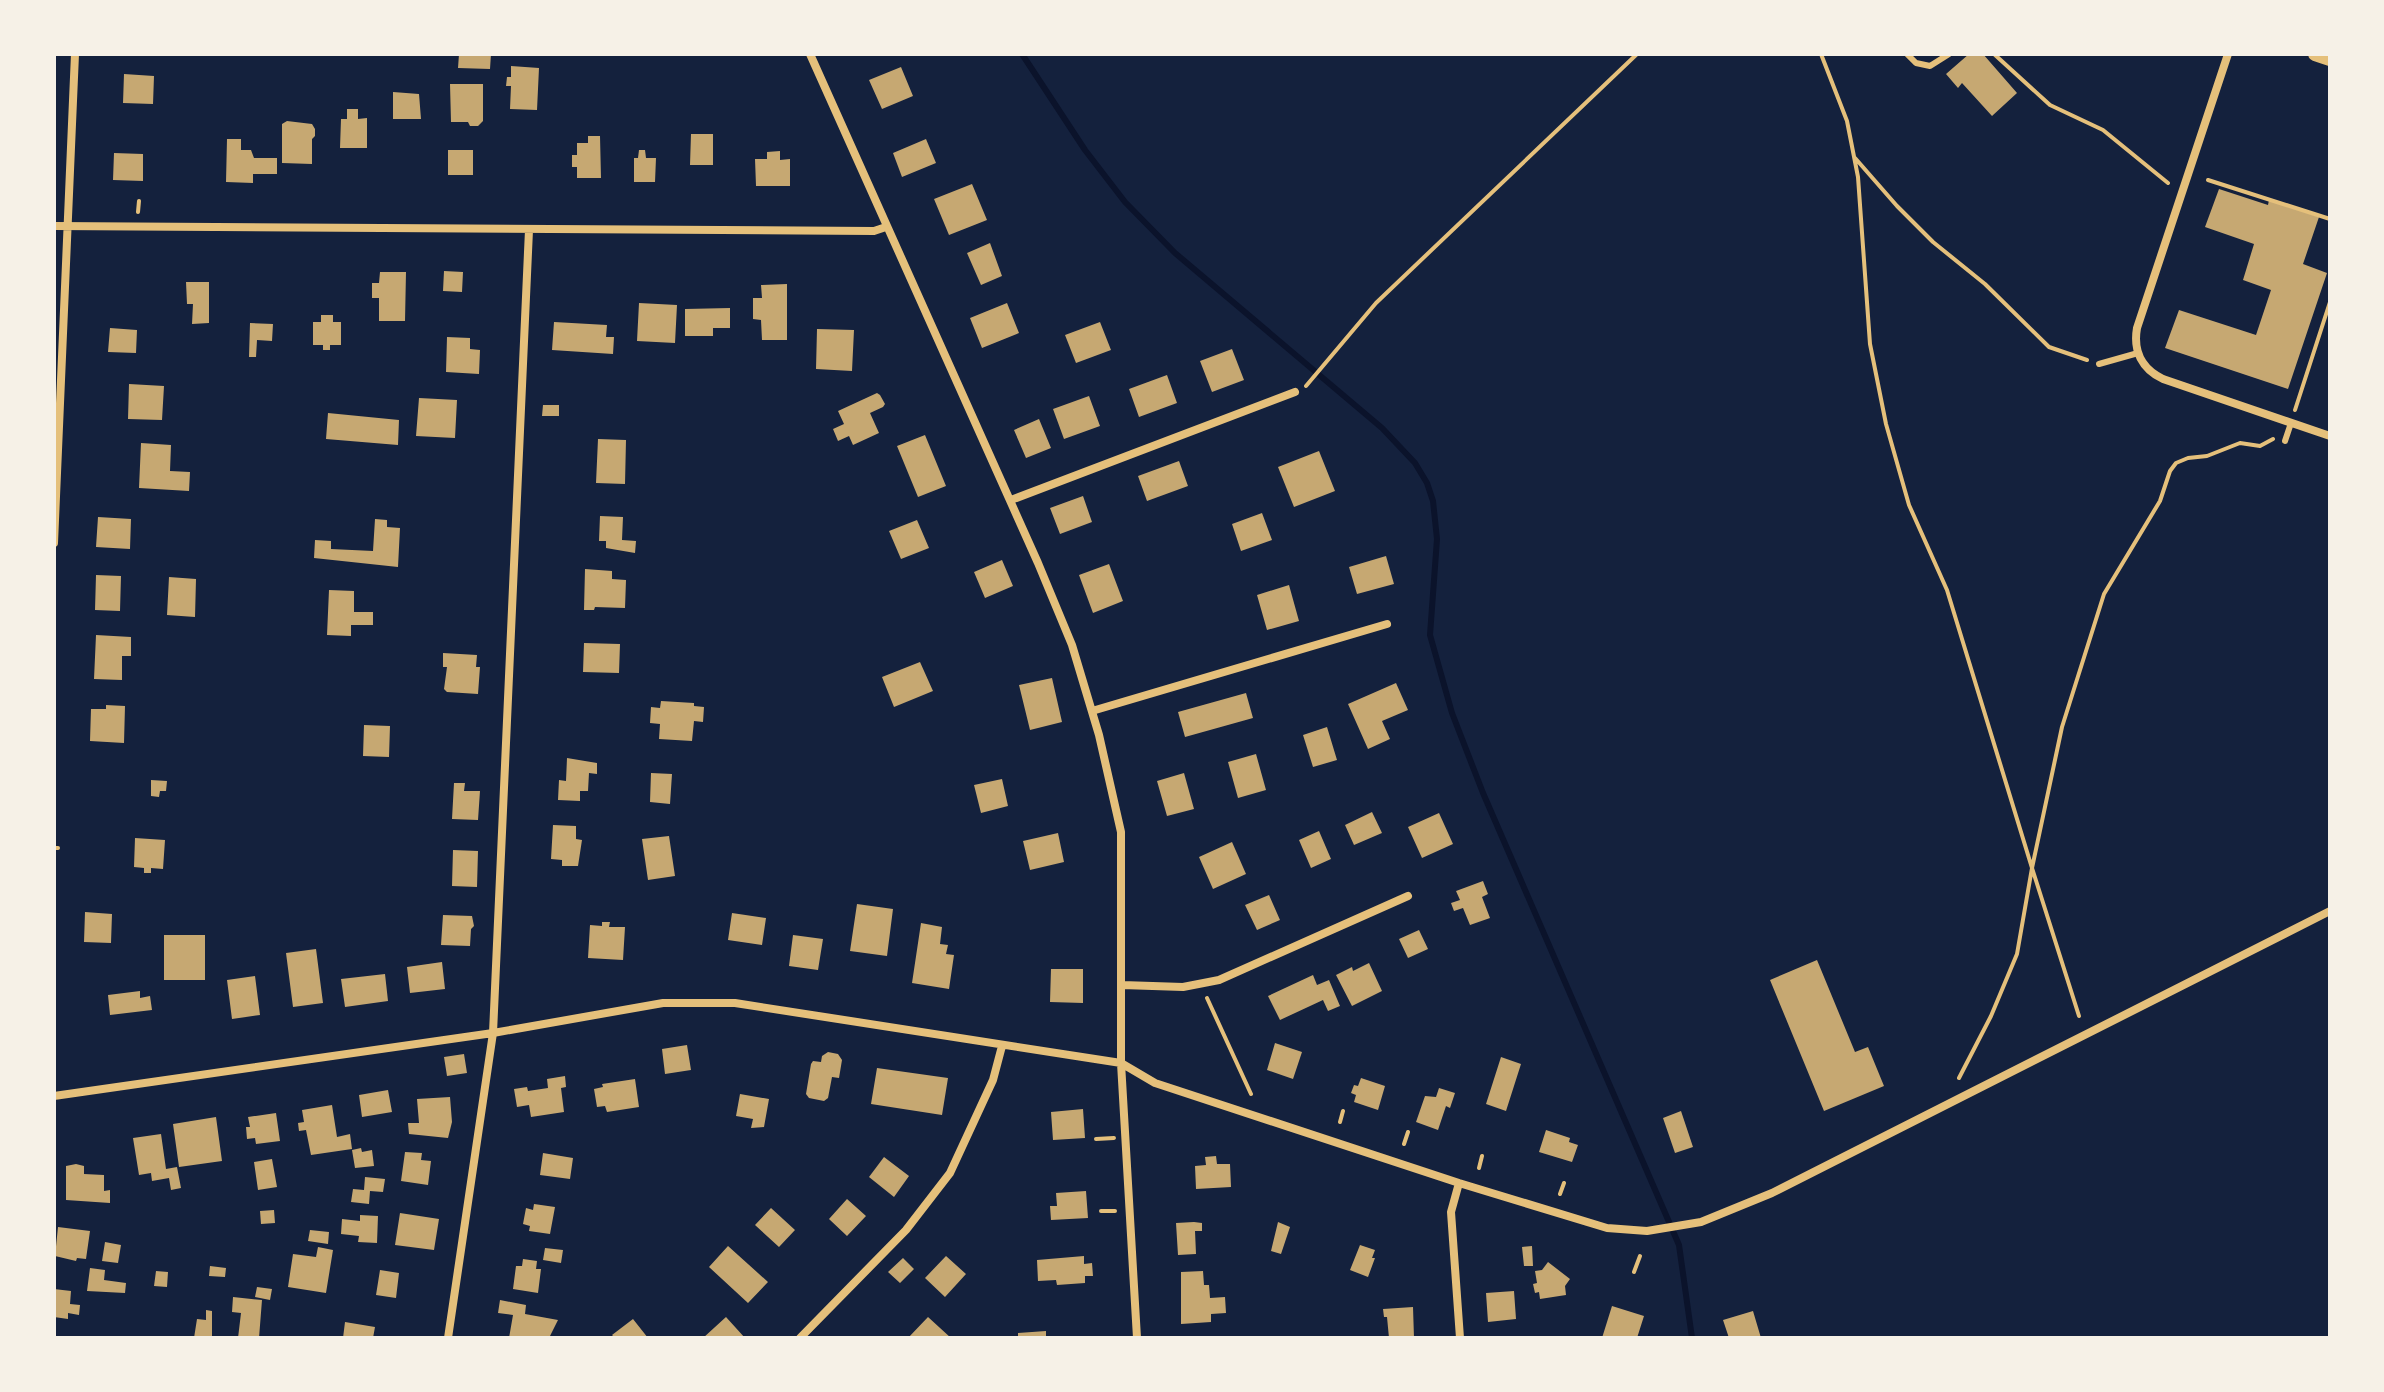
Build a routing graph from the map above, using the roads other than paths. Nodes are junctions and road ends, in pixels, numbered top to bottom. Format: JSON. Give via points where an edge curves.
{"nodes":[{"id":1,"x":75,"y":54,"type":"edge"},
{"id":2,"x":810,"y":54,"type":"edge"},
{"id":3,"x":1907,"y":54,"type":"edge"},
{"id":4,"x":1949,"y":54,"type":"edge"},
{"id":5,"x":2228,"y":54,"type":"edge"},
{"id":6,"x":2315,"y":54,"type":"edge"},
{"id":7,"x":2330,"y":59,"type":"edge"},
{"id":8,"x":54,"y":226,"type":"edge"},
{"id":9,"x":69,"y":226,"type":"junction"},
{"id":10,"x":886,"y":227,"type":"junction"},
{"id":11,"x":529,"y":230,"type":"junction"},
{"id":12,"x":2138,"y":353,"type":"junction"},
{"id":13,"x":2099,"y":364,"type":"road end"},
{"id":14,"x":1295,"y":392,"type":"road end"},
{"id":15,"x":2291,"y":423,"type":"junction"},
{"id":16,"x":2330,"y":436,"type":"edge"},
{"id":17,"x":2285,"y":441,"type":"dead end"},
{"id":18,"x":1011,"y":500,"type":"junction"},
{"id":19,"x":54,"y":543,"type":"edge"},
{"id":20,"x":1387,"y":624,"type":"dead end"},
{"id":21,"x":1092,"y":711,"type":"junction"},
{"id":22,"x":1408,"y":896,"type":"dead end"},
{"id":23,"x":2330,"y":911,"type":"edge"},
{"id":24,"x":1122,"y":985,"type":"junction"},
{"id":25,"x":493,"y":1033,"type":"junction"},
{"id":26,"x":1002,"y":1046,"type":"junction"},
{"id":27,"x":1121,"y":1063,"type":"junction"},
{"id":28,"x":54,"y":1096,"type":"edge"},
{"id":29,"x":1459,"y":1183,"type":"junction"},
{"id":30,"x":448,"y":1338,"type":"edge"},
{"id":31,"x":800,"y":1338,"type":"edge"},
{"id":32,"x":1137,"y":1338,"type":"edge"},
{"id":33,"x":1460,"y":1338,"type":"edge"}],
"edges":[{"from":1,"to":9,"type":"street"},
{"from":2,"to":10,"type":"street"},
{"from":3,"to":4,"type":"lane","via":[[1930,66]]},
{"from":5,"to":12,"type":"street","via":[[2137,328]]},
{"from":6,"to":7,"type":"street"},
{"from":8,"to":9,"type":"street"},
{"from":9,"to":11,"type":"street"},
{"from":9,"to":19,"type":"street"},
{"from":10,"to":11,"type":"street"},
{"from":10,"to":18,"type":"street"},
{"from":11,"to":25,"type":"street"},
{"from":12,"to":13,"type":"lane"},
{"from":12,"to":15,"type":"street","via":[[2152,374]]},
{"from":14,"to":18,"type":"street"},
{"from":15,"to":16,"type":"street"},
{"from":15,"to":17,"type":"lane"},
{"from":18,"to":21,"type":"street","via":[[1072,645]]},
{"from":20,"to":21,"type":"street"},
{"from":21,"to":24,"type":"street","via":[[1121,832]]},
{"from":22,"to":24,"type":"street","via":[[1219,980],[1201,985]]},
{"from":23,"to":29,"type":"street","via":[[1772,1193],[1701,1222],[1647,1231],[1607,1228]]},
{"from":24,"to":27,"type":"street"},
{"from":25,"to":26,"type":"street","via":[[663,1003],[735,1003]]},
{"from":25,"to":28,"type":"street"},
{"from":25,"to":30,"type":"street"},
{"from":26,"to":27,"type":"street"},
{"from":26,"to":31,"type":"street","via":[[993,1080],[950,1173],[906,1230]]},
{"from":27,"to":29,"type":"street","via":[[1155,1083]]},
{"from":27,"to":32,"type":"street"},
{"from":29,"to":33,"type":"street","via":[[1451,1212]]}]}
